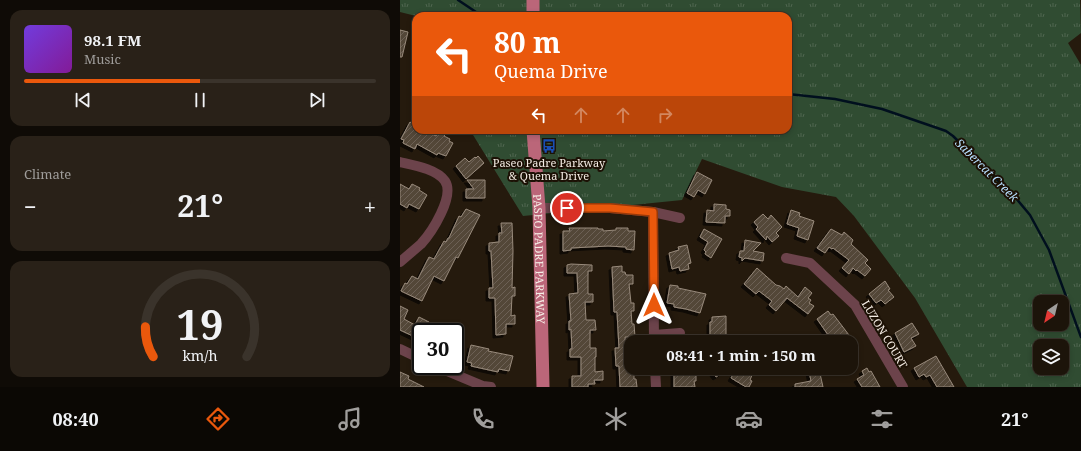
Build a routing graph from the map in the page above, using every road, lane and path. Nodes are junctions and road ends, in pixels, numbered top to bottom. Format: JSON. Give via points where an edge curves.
{"nodes":[{"id":1,"x":533,"y":0,"type":"edge"},
{"id":2,"x":533,"y":12,"type":"edge"},
{"id":3,"x":533,"y":134,"type":"edge"},
{"id":4,"x":400,"y":162,"type":"edge"},
{"id":5,"x":539,"y":208,"type":"junction"},
{"id":6,"x":653,"y":212,"type":"junction"},
{"id":7,"x":680,"y":218,"type":"dead end"},
{"id":8,"x":786,"y":258,"type":"dead end"},
{"id":9,"x":400,"y":262,"type":"edge"},
{"id":10,"x":680,"y":333,"type":"dead end"},
{"id":11,"x":654,"y":335,"type":"edge"},
{"id":12,"x":671,"y":335,"type":"edge"},
{"id":13,"x":400,"y":349,"type":"edge"},
{"id":14,"x":412,"y":355,"type":"edge"},
{"id":15,"x":457,"y":375,"type":"edge"},
{"id":16,"x":655,"y":375,"type":"edge"},
{"id":17,"x":491,"y":387,"type":"edge"},
{"id":18,"x":544,"y":387,"type":"edge"},
{"id":19,"x":656,"y":387,"type":"edge"},
{"id":20,"x":903,"y":387,"type":"edge"}],
"edges":[{"from":1,"to":2,"type":"main road"},
{"from":3,"to":5,"type":"main road","name":"PASEO PADRE PARKWAY"},
{"from":4,"to":9,"type":"street","via":[[433,171],[444,180],[448,189],[447,200],[430,232]]},
{"from":5,"to":6,"type":"street","via":[[610,208]]},
{"from":5,"to":18,"type":"main road","name":"PASEO PADRE PARKWAY"},
{"from":6,"to":7,"type":"street"},
{"from":6,"to":11,"type":"street"},
{"from":8,"to":20,"type":"street","name":"LUZON COURT","via":[[810,263],[855,305]]},
{"from":10,"to":12,"type":"street"},
{"from":13,"to":14,"type":"street"},
{"from":15,"to":17,"type":"street"},
{"from":16,"to":19,"type":"street"}]}
